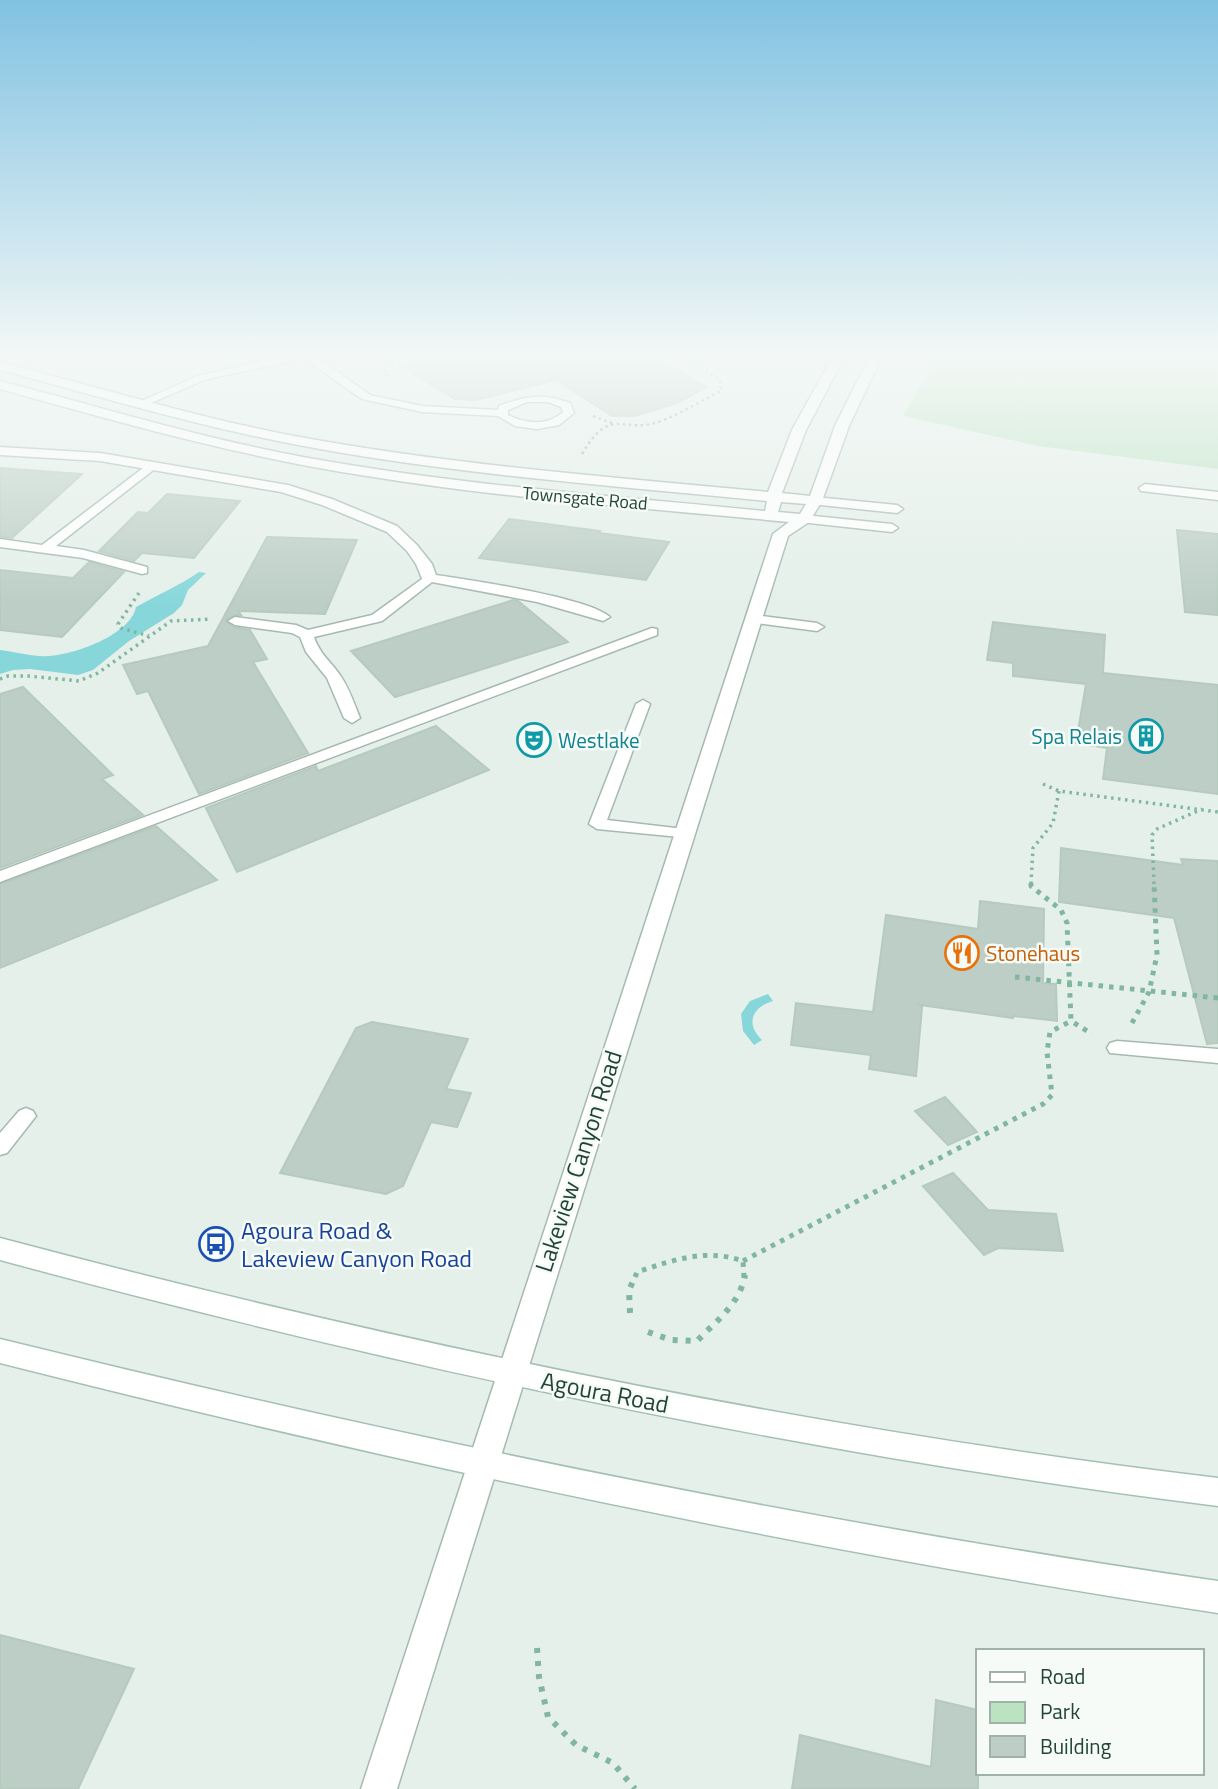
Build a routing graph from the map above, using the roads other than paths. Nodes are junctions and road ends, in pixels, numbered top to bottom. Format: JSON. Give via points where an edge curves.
{"nodes":[{"id":1,"x":196,"y":437,"type":"edge"},
{"id":2,"x":284,"y":437,"type":"edge"},
{"id":3,"x":798,"y":437,"type":"edge"},
{"id":4,"x":838,"y":437,"type":"edge"},
{"id":5,"x":0,"y":451,"type":"edge"},
{"id":6,"x":155,"y":464,"type":"junction"},
{"id":7,"x":1145,"y":488,"type":"dead end"},
{"id":8,"x":774,"y":496,"type":"junction"},
{"id":9,"x":1218,"y":496,"type":"edge"},
{"id":10,"x":815,"y":501,"type":"junction"},
{"id":11,"x":897,"y":509,"type":"dead end"},
{"id":12,"x":771,"y":516,"type":"junction"},
{"id":13,"x":804,"y":519,"type":"junction"},
{"id":14,"x":892,"y":528,"type":"dead end"},
{"id":15,"x":782,"y":534,"type":"junction"},
{"id":16,"x":0,"y":544,"type":"edge"},
{"id":17,"x":46,"y":548,"type":"junction"},
{"id":18,"x":142,"y":570,"type":"road end"},
{"id":19,"x":429,"y":578,"type":"junction"},
{"id":20,"x":603,"y":617,"type":"dead end"},
{"id":21,"x":754,"y":619,"type":"junction"},
{"id":22,"x":235,"y":621,"type":"road end"},
{"id":23,"x":817,"y":627,"type":"dead end"},
{"id":24,"x":652,"y":632,"type":"dead end"},
{"id":25,"x":306,"y":635,"type":"junction"},
{"id":26,"x":643,"y":705,"type":"dead end"},
{"id":27,"x":352,"y":718,"type":"dead end"},
{"id":28,"x":684,"y":834,"type":"junction"},
{"id":29,"x":0,"y":877,"type":"edge"},
{"id":30,"x":1117,"y":1048,"type":"road end"},
{"id":31,"x":1218,"y":1056,"type":"edge"},
{"id":32,"x":26,"y":1116,"type":"dead end"},
{"id":33,"x":0,"y":1147,"type":"edge"},
{"id":34,"x":0,"y":1248,"type":"edge"},
{"id":35,"x":0,"y":1351,"type":"edge"},
{"id":36,"x":510,"y":1373,"type":"junction"},
{"id":37,"x":482,"y":1463,"type":"junction"},
{"id":38,"x":1218,"y":1492,"type":"edge"},
{"id":39,"x":1218,"y":1597,"type":"edge"},
{"id":40,"x":379,"y":1789,"type":"edge"}],
"edges":[{"from":1,"to":12,"type":"street","name":"Townsgate Road","via":[[342,468],[496,489]]},
{"from":2,"to":8,"type":"street","name":"Townsgate Road","via":[[387,456]]},
{"from":3,"to":8,"type":"street"},
{"from":4,"to":10,"type":"street"},
{"from":5,"to":6,"type":"street"},
{"from":6,"to":17,"type":"lane"},
{"from":6,"to":19,"type":"street","via":[[283,488],[392,529],[412,548]]},
{"from":7,"to":9,"type":"lane"},
{"from":8,"to":10,"type":"street","name":"Townsgate Road"},
{"from":8,"to":12,"type":"street"},
{"from":10,"to":11,"type":"lane"},
{"from":10,"to":13,"type":"street"},
{"from":12,"to":13,"type":"street","name":"Townsgate Road"},
{"from":12,"to":15,"type":"street"},
{"from":13,"to":14,"type":"lane"},
{"from":13,"to":15,"type":"street"},
{"from":15,"to":21,"type":"street","name":"Lakeview Canyon Road"},
{"from":16,"to":17,"type":"lane"},
{"from":17,"to":18,"type":"lane"},
{"from":19,"to":20,"type":"lane","via":[[512,590]]},
{"from":19,"to":25,"type":"lane","via":[[377,618]]},
{"from":21,"to":23,"type":"lane"},
{"from":21,"to":28,"type":"street","name":"Lakeview Canyon Road"},
{"from":22,"to":25,"type":"lane","via":[[296,629]]},
{"from":24,"to":29,"type":"lane"},
{"from":25,"to":27,"type":"lane","via":[[308,647],[332,675]]},
{"from":26,"to":28,"type":"lane","via":[[597,824]]},
{"from":28,"to":36,"type":"street","name":"Lakeview Canyon Road"},
{"from":30,"to":31,"type":"lane"},
{"from":32,"to":33,"type":"lane"},
{"from":34,"to":36,"type":"street","name":"Agoura Road","via":[[164,1294]]},
{"from":35,"to":37,"type":"street"},
{"from":36,"to":37,"type":"street","name":"Lakeview Canyon Road"},
{"from":36,"to":38,"type":"street","name":"Agoura Road","via":[[758,1422]]},
{"from":37,"to":39,"type":"street","via":[[783,1526]]},
{"from":37,"to":40,"type":"street","name":"Lakeview Canyon Road"}]}
